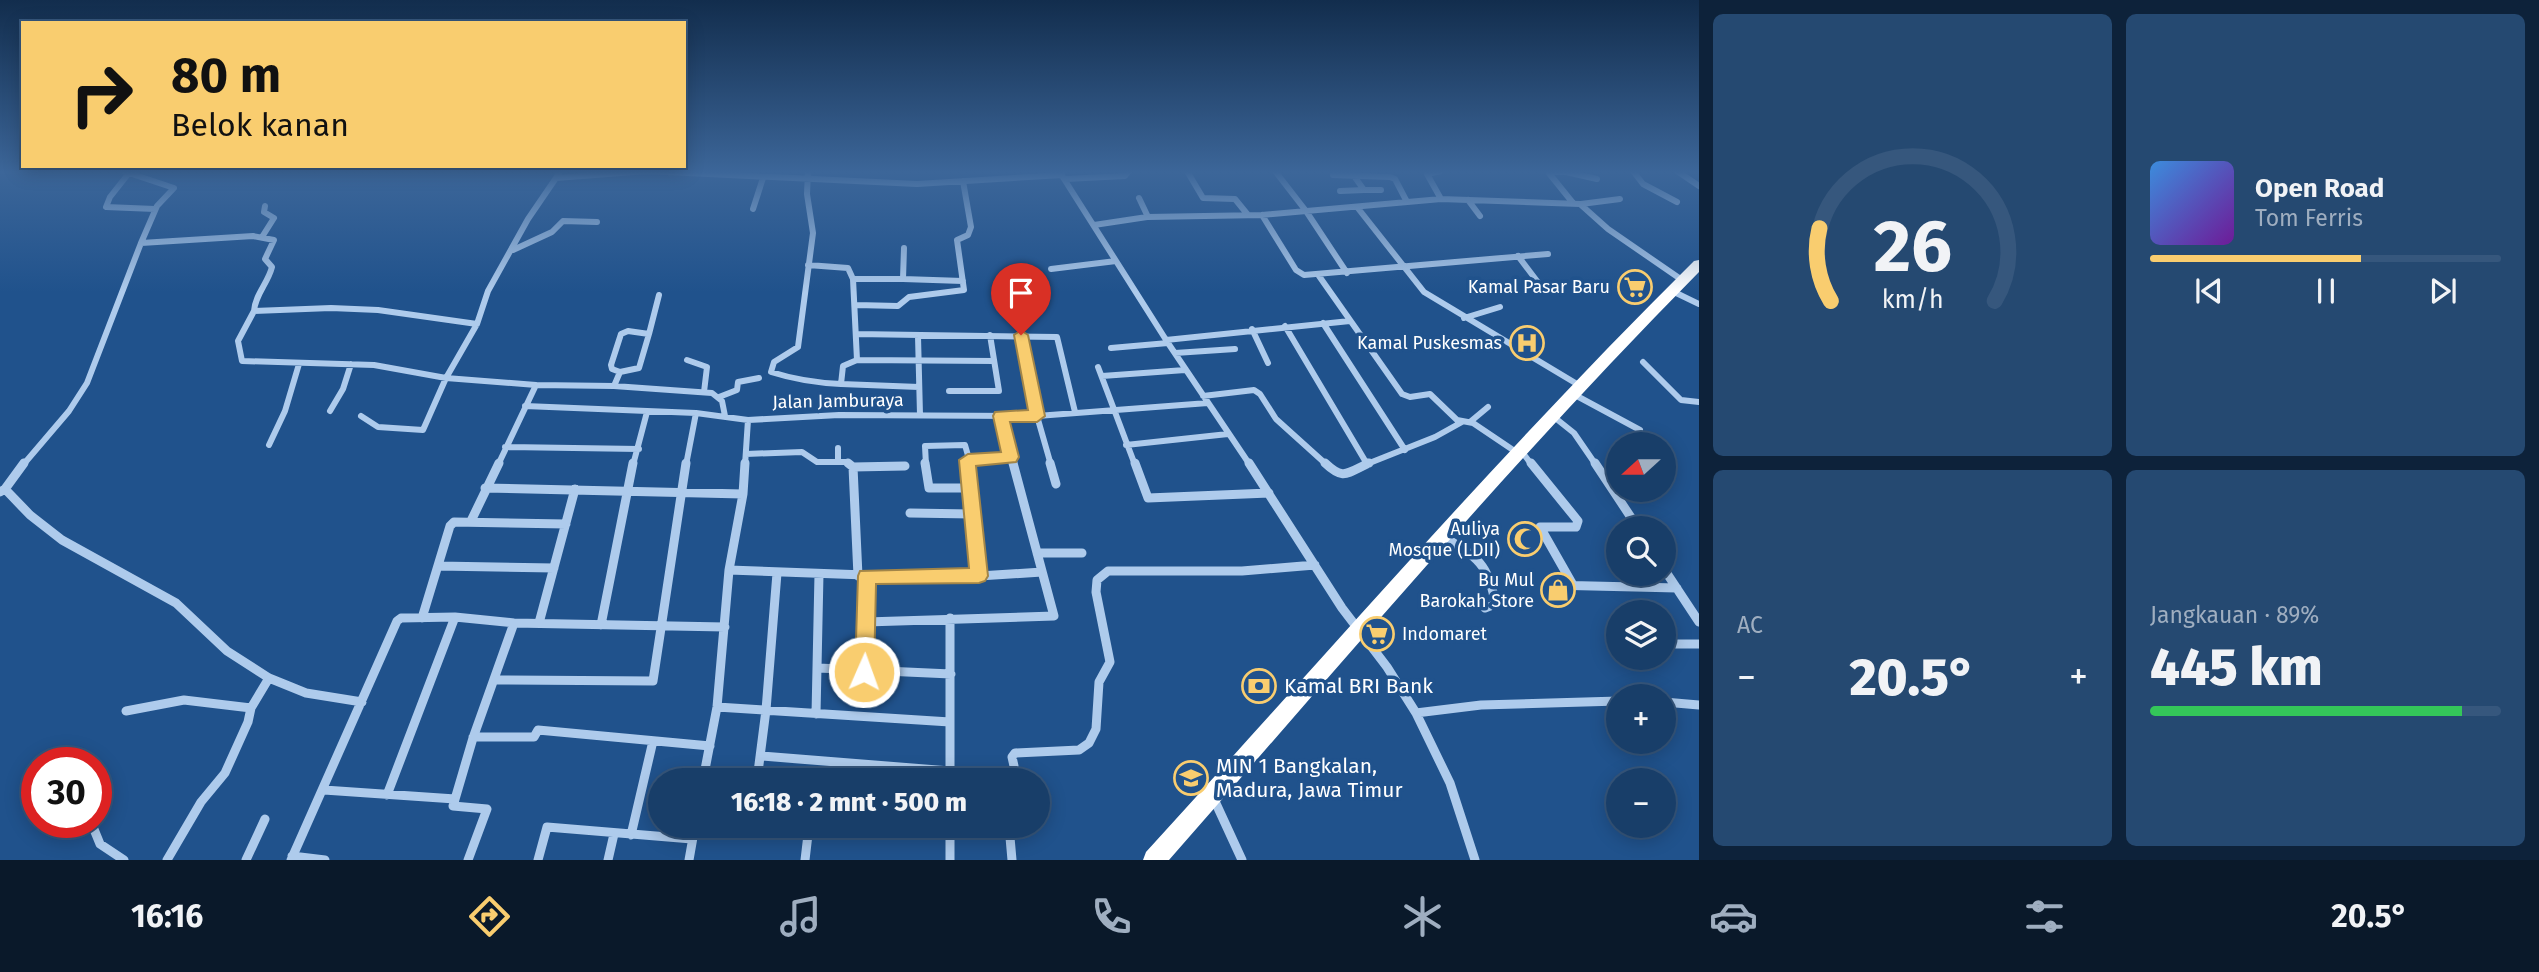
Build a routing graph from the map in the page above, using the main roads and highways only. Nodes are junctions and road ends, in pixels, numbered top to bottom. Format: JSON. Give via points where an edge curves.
{"nodes":[{"id":1,"x":1699,"y":264,"type":"edge"},
{"id":2,"x":1154,"y":860,"type":"edge"}],
"edges":[{"from":1,"to":2,"type":"highway","via":[[1443,536]]}]}
